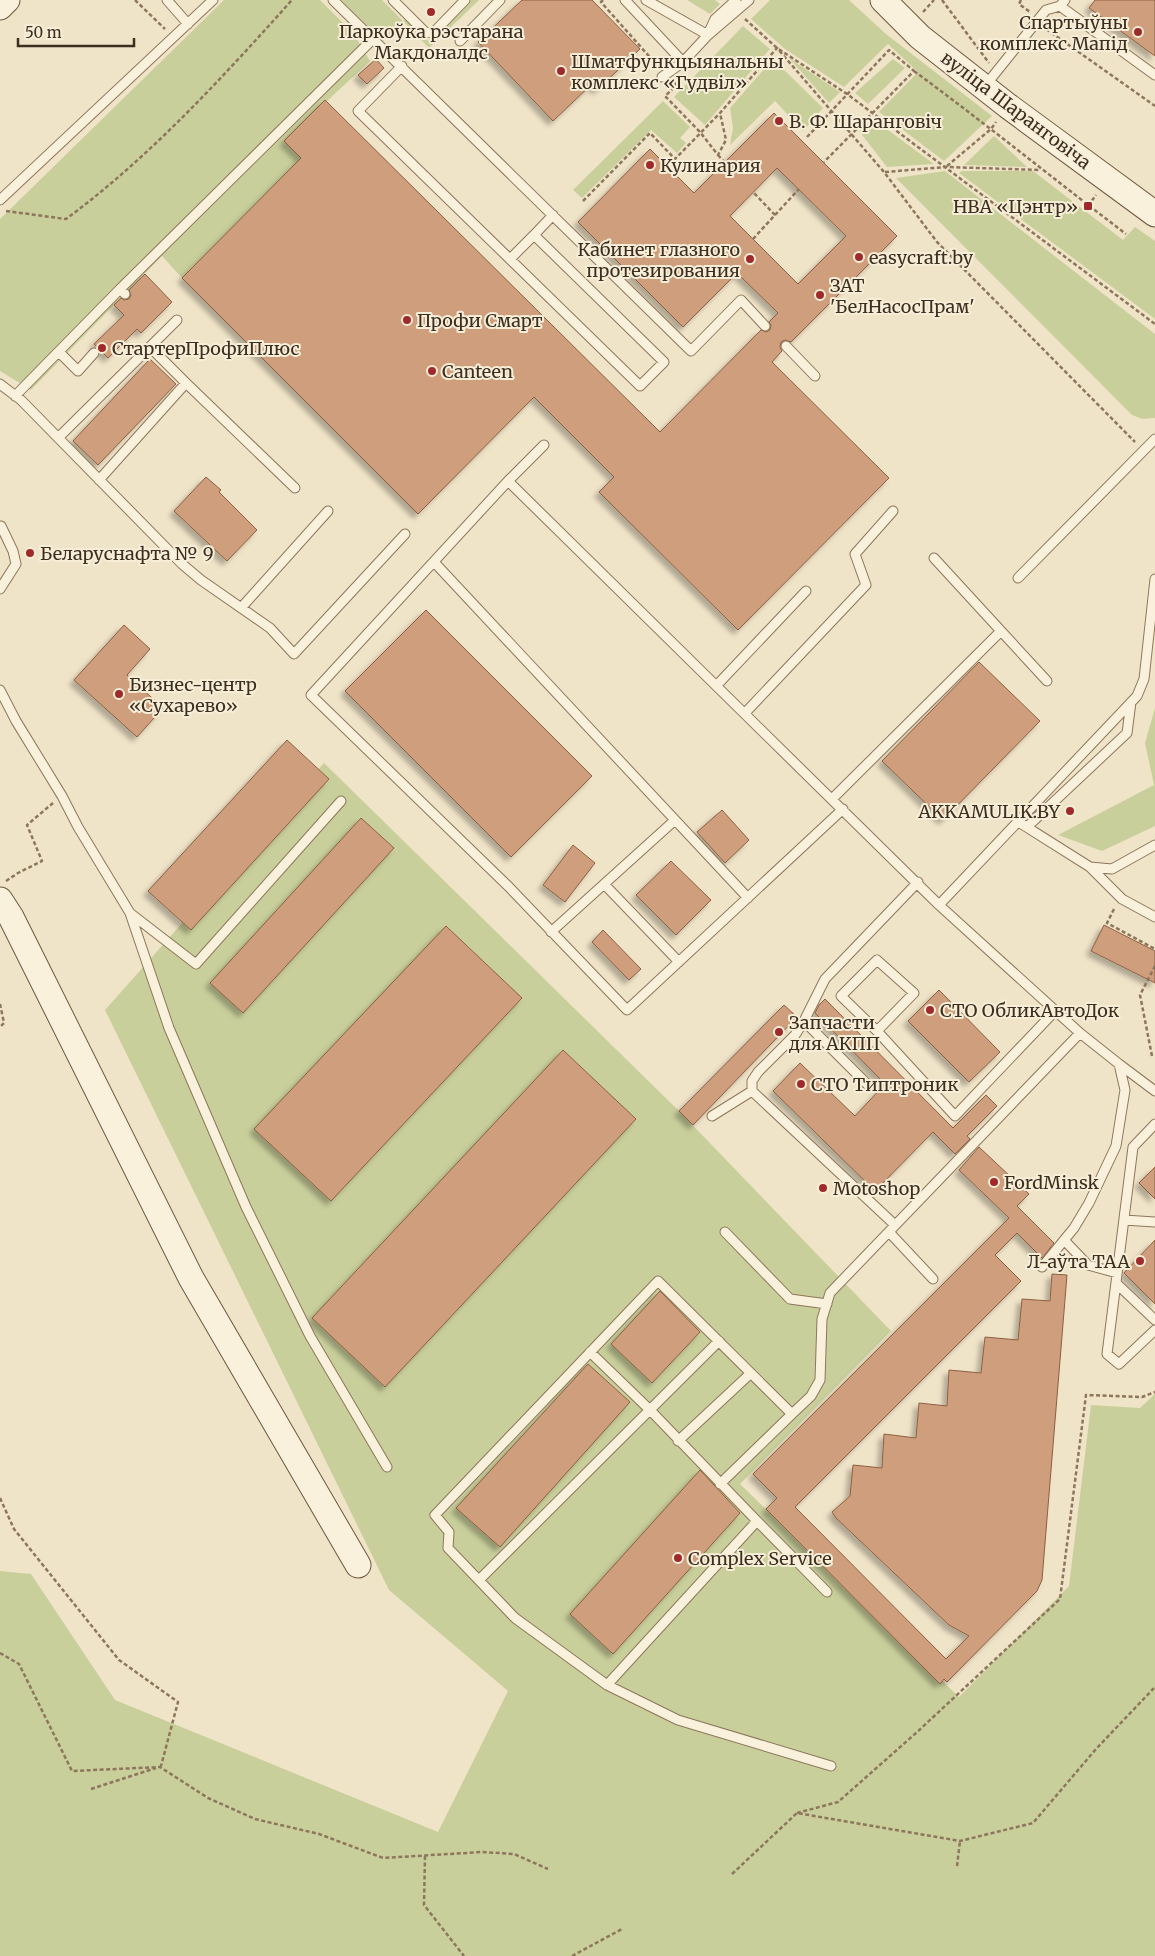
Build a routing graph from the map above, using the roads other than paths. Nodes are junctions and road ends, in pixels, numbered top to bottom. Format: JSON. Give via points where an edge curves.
{"nodes":[{"id":1,"x":6,"y":0,"type":"edge"},
{"id":2,"x":167,"y":0,"type":"edge"},
{"id":3,"x":213,"y":0,"type":"edge"},
{"id":4,"x":333,"y":0,"type":"edge"},
{"id":5,"x":393,"y":0,"type":"edge"},
{"id":6,"x":465,"y":0,"type":"edge"},
{"id":7,"x":500,"y":0,"type":"edge"},
{"id":8,"x":625,"y":0,"type":"edge"},
{"id":9,"x":646,"y":0,"type":"edge"},
{"id":10,"x":736,"y":0,"type":"edge"},
{"id":11,"x":749,"y":0,"type":"edge"},
{"id":12,"x":883,"y":0,"type":"edge"},
{"id":13,"x":1063,"y":3,"type":"edge"},
{"id":14,"x":0,"y":7,"type":"edge"},
{"id":15,"x":188,"y":24,"type":"junction"},
{"id":16,"x":708,"y":35,"type":"junction"},
{"id":17,"x":374,"y":38,"type":"junction"},
{"id":18,"x":460,"y":42,"type":"dead end"},
{"id":19,"x":683,"y":62,"type":"junction"},
{"id":20,"x":402,"y":66,"type":"junction"},
{"id":21,"x":1155,"y":75,"type":"edge"},
{"id":22,"x":662,"y":77,"type":"dead end"},
{"id":23,"x":991,"y":79,"type":"junction"},
{"id":24,"x":0,"y":200,"type":"edge"},
{"id":25,"x":1155,"y":214,"type":"edge"},
{"id":26,"x":553,"y":215,"type":"junction"},
{"id":27,"x":534,"y":235,"type":"junction"},
{"id":28,"x":510,"y":259,"type":"junction"},
{"id":29,"x":177,"y":320,"type":"dead end"},
{"id":30,"x":765,"y":326,"type":"dead end"},
{"id":31,"x":786,"y":346,"type":"dead end"},
{"id":32,"x":150,"y":347,"type":"junction"},
{"id":33,"x":59,"y":352,"type":"junction"},
{"id":34,"x":94,"y":353,"type":"dead end"},
{"id":35,"x":815,"y":376,"type":"dead end"},
{"id":36,"x":0,"y":384,"type":"edge"},
{"id":37,"x":186,"y":384,"type":"junction"},
{"id":38,"x":15,"y":396,"type":"junction"},
{"id":39,"x":58,"y":438,"type":"junction"},
{"id":40,"x":1155,"y":439,"type":"edge"},
{"id":41,"x":544,"y":445,"type":"dead end"},
{"id":42,"x":99,"y":480,"type":"junction"},
{"id":43,"x":508,"y":481,"type":"junction"},
{"id":44,"x":295,"y":488,"type":"dead end"},
{"id":45,"x":892,"y":511,"type":"dead end"},
{"id":46,"x":328,"y":512,"type":"dead end"},
{"id":47,"x":0,"y":526,"type":"edge"},
{"id":48,"x":405,"y":534,"type":"dead end"},
{"id":49,"x":934,"y":558,"type":"dead end"},
{"id":50,"x":434,"y":562,"type":"junction"},
{"id":51,"x":1018,"y":578,"type":"dead end"},
{"id":52,"x":1155,"y":579,"type":"edge"},
{"id":53,"x":0,"y":589,"type":"edge"},
{"id":54,"x":806,"y":591,"type":"dead end"},
{"id":55,"x":242,"y":608,"type":"junction"},
{"id":56,"x":1001,"y":631,"type":"junction"},
{"id":57,"x":1047,"y":680,"type":"dead end"},
{"id":58,"x":717,"y":685,"type":"junction"},
{"id":59,"x":0,"y":690,"type":"edge"},
{"id":60,"x":1131,"y":702,"type":"junction"},
{"id":61,"x":745,"y":713,"type":"junction"},
{"id":62,"x":832,"y":799,"type":"junction"},
{"id":63,"x":341,"y":801,"type":"dead end"},
{"id":64,"x":843,"y":810,"type":"junction"},
{"id":65,"x":675,"y":820,"type":"junction"},
{"id":66,"x":1017,"y":821,"type":"junction"},
{"id":67,"x":1027,"y":827,"type":"junction"},
{"id":68,"x":1155,"y":846,"type":"edge"},
{"id":69,"x":1090,"y":867,"type":"junction"},
{"id":70,"x":918,"y":882,"type":"junction"},
{"id":71,"x":604,"y":884,"type":"junction"},
{"id":72,"x":748,"y":898,"type":"junction"},
{"id":73,"x":0,"y":900,"type":"edge"},
{"id":74,"x":939,"y":905,"type":"junction"},
{"id":75,"x":130,"y":913,"type":"junction"},
{"id":76,"x":1155,"y":917,"type":"edge"},
{"id":77,"x":551,"y":932,"type":"junction"},
{"id":78,"x":678,"y":962,"type":"junction"},
{"id":79,"x":1055,"y":1011,"type":"junction"},
{"id":80,"x":804,"y":1021,"type":"junction"},
{"id":81,"x":877,"y":1031,"type":"junction"},
{"id":82,"x":1080,"y":1033,"type":"junction"},
{"id":83,"x":1120,"y":1064,"type":"junction"},
{"id":84,"x":869,"y":1086,"type":"dead end"},
{"id":85,"x":752,"y":1091,"type":"junction"},
{"id":86,"x":1155,"y":1091,"type":"edge"},
{"id":87,"x":712,"y":1116,"type":"dead end"},
{"id":88,"x":1155,"y":1124,"type":"edge"},
{"id":89,"x":1124,"y":1220,"type":"junction"},
{"id":90,"x":1155,"y":1222,"type":"edge"},
{"id":91,"x":896,"y":1225,"type":"junction"},
{"id":92,"x":725,"y":1232,"type":"dead end"},
{"id":93,"x":888,"y":1232,"type":"junction"},
{"id":94,"x":1064,"y":1240,"type":"junction"},
{"id":95,"x":1042,"y":1267,"type":"dead end"},
{"id":96,"x":1117,"y":1273,"type":"junction"},
{"id":97,"x":933,"y":1279,"type":"dead end"},
{"id":98,"x":1116,"y":1283,"type":"junction"},
{"id":99,"x":827,"y":1304,"type":"junction"},
{"id":100,"x":1155,"y":1320,"type":"edge"},
{"id":101,"x":1155,"y":1330,"type":"edge"},
{"id":102,"x":719,"y":1341,"type":"junction"},
{"id":103,"x":590,"y":1352,"type":"junction"},
{"id":104,"x":751,"y":1373,"type":"junction"},
{"id":105,"x":651,"y":1411,"type":"junction"},
{"id":106,"x":792,"y":1414,"type":"junction"},
{"id":107,"x":678,"y":1441,"type":"junction"},
{"id":108,"x":387,"y":1467,"type":"dead end"},
{"id":109,"x":720,"y":1484,"type":"junction"},
{"id":110,"x":757,"y":1521,"type":"junction"},
{"id":111,"x":358,"y":1565,"type":"dead end"},
{"id":112,"x":479,"y":1580,"type":"junction"},
{"id":113,"x":827,"y":1592,"type":"dead end"},
{"id":114,"x":607,"y":1684,"type":"junction"},
{"id":115,"x":831,"y":1766,"type":"dead end"}],
"edges":[{"from":1,"to":14,"type":"main road"},
{"from":2,"to":15,"type":"lane"},
{"from":3,"to":15,"type":"lane"},
{"from":4,"to":17,"type":"lane"},
{"from":5,"to":6,"type":"lane","via":[[419,21],[426,33],[435,31]]},
{"from":7,"to":18,"type":"lane"},
{"from":8,"to":19,"type":"lane"},
{"from":9,"to":16,"type":"lane"},
{"from":10,"to":16,"type":"lane","via":[[715,19]]},
{"from":11,"to":16,"type":"lane"},
{"from":12,"to":23,"type":"main road","name":"вуліца Шаранговіча","via":[[920,37]]},
{"from":13,"to":21,"type":"lane"},
{"from":13,"to":23,"type":"lane","via":[[1046,10]]},
{"from":15,"to":24,"type":"lane"},
{"from":16,"to":19,"type":"lane"},
{"from":17,"to":20,"type":"lane"},
{"from":17,"to":33,"type":"lane","via":[[123,292]]},
{"from":19,"to":22,"type":"lane"},
{"from":20,"to":26,"type":"lane"},
{"from":20,"to":28,"type":"lane","via":[[358,111]]},
{"from":23,"to":25,"type":"main road","name":"вуліца Шаранговіча","via":[[1008,106]]},
{"from":26,"to":27,"type":"lane"},
{"from":26,"to":30,"type":"lane","via":[[691,351],[741,300]]},
{"from":27,"to":28,"type":"lane"},
{"from":27,"to":28,"type":"lane","via":[[664,362],[640,386]]},
{"from":29,"to":32,"type":"lane"},
{"from":31,"to":35,"type":"lane"},
{"from":32,"to":37,"type":"lane"},
{"from":32,"to":39,"type":"lane"},
{"from":33,"to":34,"type":"lane","via":[[78,371]]},
{"from":33,"to":38,"type":"lane"},
{"from":36,"to":38,"type":"lane"},
{"from":37,"to":42,"type":"lane"},
{"from":37,"to":44,"type":"lane"},
{"from":38,"to":39,"type":"lane"},
{"from":39,"to":42,"type":"lane"},
{"from":40,"to":51,"type":"lane"},
{"from":41,"to":43,"type":"lane"},
{"from":42,"to":55,"type":"lane","via":[[182,564]]},
{"from":43,"to":50,"type":"lane"},
{"from":43,"to":58,"type":"lane"},
{"from":45,"to":61,"type":"lane","via":[[855,554],[866,584]]},
{"from":46,"to":55,"type":"lane"},
{"from":47,"to":53,"type":"lane","via":[[16,564]]},
{"from":48,"to":55,"type":"lane","via":[[294,654],[270,628]]},
{"from":49,"to":56,"type":"lane"},
{"from":50,"to":65,"type":"lane"},
{"from":50,"to":77,"type":"lane","via":[[312,695]]},
{"from":52,"to":60,"type":"lane","via":[[1144,679]]},
{"from":54,"to":58,"type":"lane"},
{"from":56,"to":57,"type":"lane"},
{"from":56,"to":62,"type":"lane"},
{"from":58,"to":61,"type":"lane"},
{"from":59,"to":75,"type":"lane"},
{"from":60,"to":66,"type":"lane"},
{"from":60,"to":67,"type":"lane","via":[[1127,733]]},
{"from":61,"to":62,"type":"lane"},
{"from":62,"to":64,"type":"lane"},
{"from":63,"to":75,"type":"lane","via":[[196,964]]},
{"from":64,"to":70,"type":"lane"},
{"from":64,"to":72,"type":"lane"},
{"from":65,"to":71,"type":"lane"},
{"from":65,"to":72,"type":"lane"},
{"from":66,"to":67,"type":"lane"},
{"from":66,"to":74,"type":"lane"},
{"from":67,"to":69,"type":"lane"},
{"from":68,"to":69,"type":"lane","via":[[1112,868]]},
{"from":69,"to":76,"type":"lane","via":[[1120,896]]},
{"from":70,"to":74,"type":"lane"},
{"from":70,"to":80,"type":"lane","via":[[824,980]]},
{"from":71,"to":77,"type":"lane"},
{"from":71,"to":78,"type":"lane"},
{"from":72,"to":78,"type":"lane"},
{"from":73,"to":111,"type":"main road","via":[[192,1278]]},
{"from":74,"to":79,"type":"lane"},
{"from":75,"to":108,"type":"lane","via":[[169,1028],[246,1207],[310,1336]]},
{"from":77,"to":78,"type":"lane","via":[[627,1010]]},
{"from":79,"to":81,"type":"lane","via":[[955,1116]]},
{"from":79,"to":82,"type":"lane"},
{"from":80,"to":84,"type":"lane"},
{"from":80,"to":85,"type":"lane","via":[[795,1035],[758,1072],[752,1081]]},
{"from":81,"to":81,"type":"lane","via":[[914,992],[877,960],[841,996]]},
{"from":82,"to":83,"type":"lane"},
{"from":82,"to":91,"type":"lane"},
{"from":83,"to":86,"type":"lane"},
{"from":83,"to":94,"type":"lane","via":[[1124,1090],[1116,1146],[1089,1203]]},
{"from":85,"to":87,"type":"lane"},
{"from":85,"to":91,"type":"lane"},
{"from":88,"to":89,"type":"lane","via":[[1133,1147]]},
{"from":89,"to":90,"type":"lane"},
{"from":89,"to":96,"type":"lane"},
{"from":91,"to":93,"type":"lane"},
{"from":92,"to":99,"type":"lane","via":[[790,1299]]},
{"from":93,"to":97,"type":"lane"},
{"from":93,"to":99,"type":"lane","via":[[830,1293]]},
{"from":94,"to":95,"type":"lane"},
{"from":94,"to":96,"type":"lane","via":[[1088,1265]]},
{"from":96,"to":98,"type":"lane"},
{"from":98,"to":100,"type":"lane"},
{"from":98,"to":101,"type":"lane","via":[[1107,1354],[1119,1364]]},
{"from":99,"to":106,"type":"lane","via":[[822,1319],[820,1380],[811,1396]]},
{"from":102,"to":103,"type":"lane","via":[[658,1281]]},
{"from":102,"to":104,"type":"lane"},
{"from":102,"to":105,"type":"lane"},
{"from":103,"to":105,"type":"lane"},
{"from":103,"to":112,"type":"lane","via":[[435,1515],[449,1532],[448,1548]]},
{"from":104,"to":106,"type":"lane"},
{"from":104,"to":107,"type":"lane"},
{"from":105,"to":107,"type":"lane"},
{"from":105,"to":112,"type":"lane"},
{"from":106,"to":109,"type":"lane"},
{"from":107,"to":109,"type":"lane"},
{"from":109,"to":110,"type":"lane"},
{"from":110,"to":113,"type":"lane"},
{"from":110,"to":114,"type":"lane"},
{"from":112,"to":114,"type":"lane","via":[[515,1618]]},
{"from":114,"to":115,"type":"lane","via":[[678,1720]]}]}
